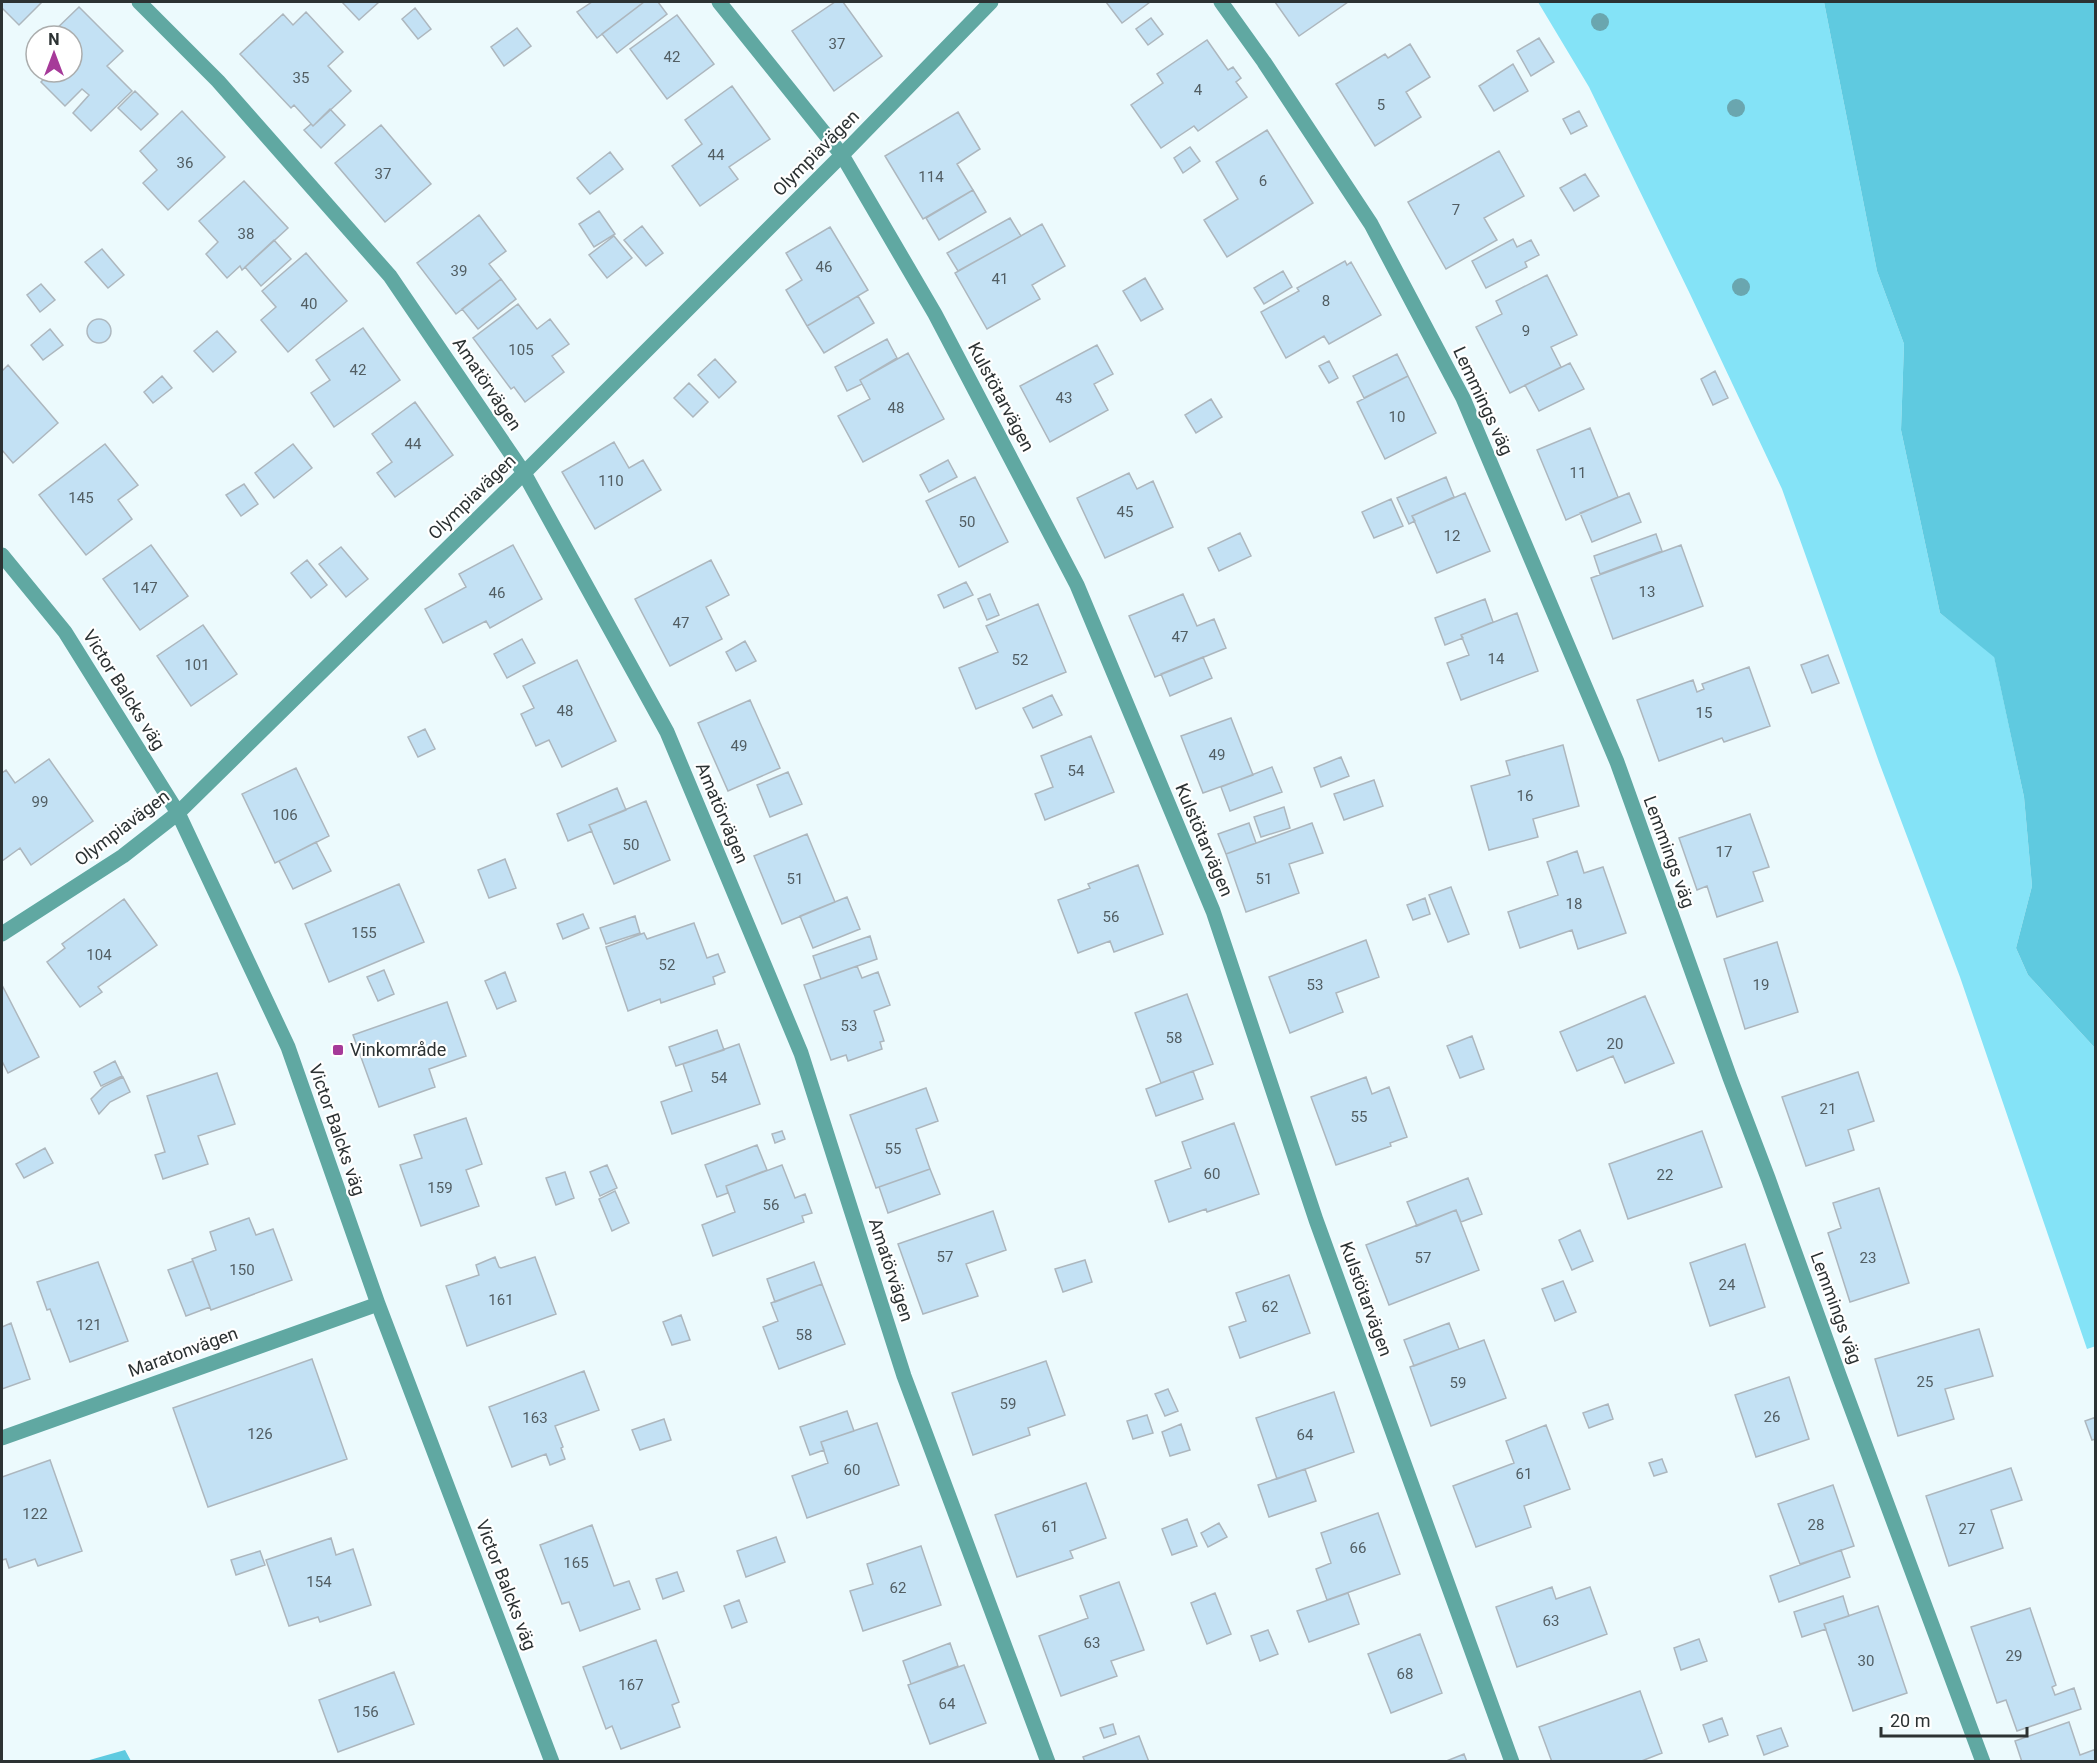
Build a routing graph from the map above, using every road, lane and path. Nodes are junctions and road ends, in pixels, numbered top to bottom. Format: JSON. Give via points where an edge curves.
{"nodes":[{"id":1,"x":139,"y":2,"type":"edge"},
{"id":2,"x":719,"y":2,"type":"edge"},
{"id":3,"x":992,"y":2,"type":"edge"},
{"id":4,"x":1221,"y":2,"type":"edge"},
{"id":5,"x":842,"y":155,"type":"junction"},
{"id":6,"x":524,"y":473,"type":"junction"},
{"id":7,"x":2,"y":555,"type":"edge"},
{"id":8,"x":178,"y":813,"type":"junction"},
{"id":9,"x":2,"y":934,"type":"edge"},
{"id":10,"x":378,"y":1304,"type":"junction"},
{"id":11,"x":2,"y":1438,"type":"edge"},
{"id":12,"x":552,"y":1761,"type":"edge"},
{"id":13,"x":1048,"y":1761,"type":"edge"},
{"id":14,"x":1512,"y":1761,"type":"edge"},
{"id":15,"x":1983,"y":1761,"type":"edge"}],
"edges":[{"from":1,"to":6,"type":"street","name":"Amatörvägen","via":[[218,81],[390,276]]},
{"from":2,"to":5,"type":"street","name":"Kulstötarvägen"},
{"from":3,"to":5,"type":"street","name":"Olympiavägen"},
{"from":4,"to":15,"type":"street","name":"Lemmings väg","via":[[1371,224],[1463,398],[1617,762]]},
{"from":5,"to":6,"type":"street","name":"Olympiavägen"},
{"from":5,"to":14,"type":"street","name":"Kulstötarvägen","via":[[935,314],[1077,585],[1213,910],[1316,1220]]},
{"from":6,"to":8,"type":"street","name":"Olympiavägen"},
{"from":6,"to":13,"type":"street","name":"Amatörvägen","via":[[667,732],[801,1053],[904,1376]]},
{"from":7,"to":8,"type":"street","name":"Victor Balcks väg","via":[[65,632]]},
{"from":8,"to":9,"type":"street","name":"Olympiavägen","via":[[123,856]]},
{"from":8,"to":10,"type":"street","name":"Victor Balcks väg","via":[[288,1047]]},
{"from":10,"to":11,"type":"street","name":"Maratonvägen"},
{"from":10,"to":12,"type":"street","name":"Victor Balcks väg"}]}
